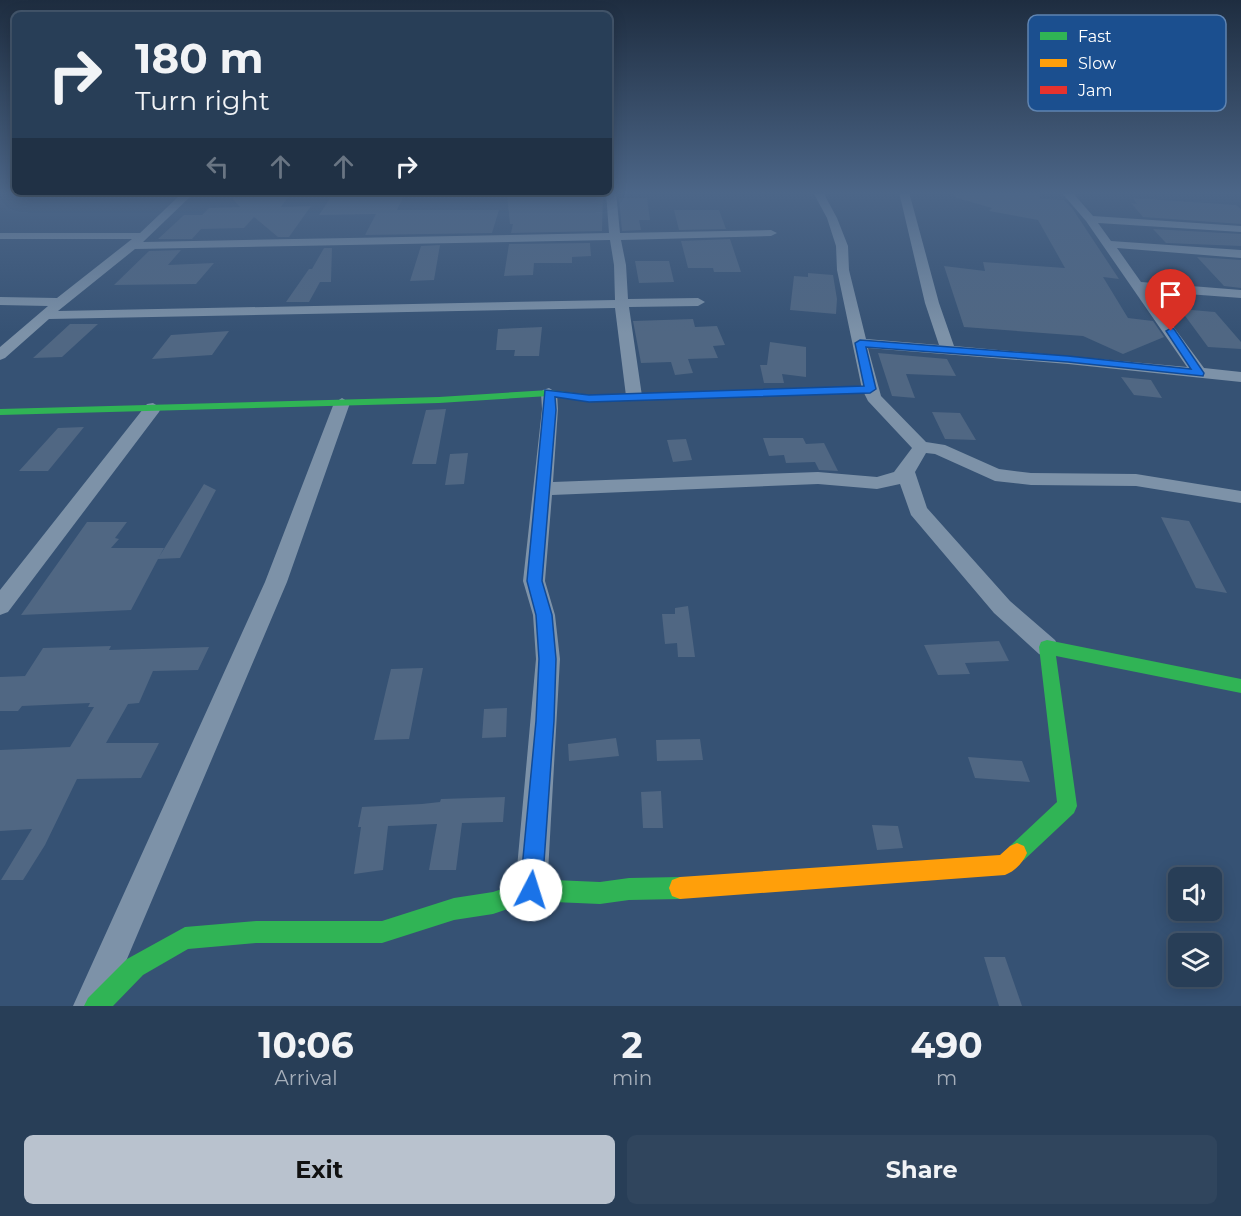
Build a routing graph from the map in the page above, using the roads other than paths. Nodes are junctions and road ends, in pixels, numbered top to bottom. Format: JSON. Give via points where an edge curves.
{"nodes":[{"id":1,"x":139,"y":239,"type":"edge"},
{"id":2,"x":511,"y":239,"type":"edge"},
{"id":3,"x":615,"y":239,"type":"edge"},
{"id":4,"x":840,"y":239,"type":"edge"},
{"id":5,"x":916,"y":239,"type":"edge"},
{"id":6,"x":1104,"y":239,"type":"edge"},
{"id":7,"x":1108,"y":244,"type":"junction"},
{"id":8,"x":132,"y":246,"type":"junction"},
{"id":9,"x":1241,"y":254,"type":"edge"},
{"id":10,"x":1138,"y":286,"type":"junction"},
{"id":11,"x":1241,"y":294,"type":"edge"},
{"id":12,"x":0,"y":301,"type":"edge"},
{"id":13,"x":60,"y":302,"type":"junction"},
{"id":14,"x":621,"y":302,"type":"junction"},
{"id":15,"x":698,"y":302,"type":"dead end"},
{"id":16,"x":45,"y":315,"type":"junction"},
{"id":17,"x":860,"y":343,"type":"junction"},
{"id":18,"x":948,"y":350,"type":"junction"},
{"id":19,"x":0,"y":355,"type":"edge"},
{"id":20,"x":1199,"y":373,"type":"junction"},
{"id":21,"x":1241,"y":377,"type":"edge"},
{"id":22,"x":870,"y":389,"type":"junction"},
{"id":23,"x":549,"y":393,"type":"junction"},
{"id":24,"x":634,"y":396,"type":"junction"},
{"id":25,"x":342,"y":403,"type":"junction"},
{"id":26,"x":153,"y":408,"type":"junction"},
{"id":27,"x":0,"y":412,"type":"edge"},
{"id":28,"x":921,"y":447,"type":"junction"},
{"id":29,"x":906,"y":472,"type":"junction"},
{"id":30,"x":543,"y":489,"type":"junction"},
{"id":31,"x":1241,"y":497,"type":"edge"},
{"id":32,"x":0,"y":606,"type":"edge"},
{"id":33,"x":1047,"y":647,"type":"junction"},
{"id":34,"x":1241,"y":687,"type":"edge"},
{"id":35,"x":531,"y":890,"type":"junction"},
{"id":36,"x":90,"y":1006,"type":"edge"},
{"id":37,"x":96,"y":1006,"type":"edge"}],
"edges":[{"from":1,"to":8,"type":"street"},
{"from":2,"to":8,"type":"street"},
{"from":3,"to":14,"type":"street"},
{"from":4,"to":17,"type":"street"},
{"from":5,"to":18,"type":"street"},
{"from":6,"to":7,"type":"street"},
{"from":7,"to":9,"type":"street"},
{"from":7,"to":10,"type":"street"},
{"from":8,"to":13,"type":"street"},
{"from":10,"to":11,"type":"street"},
{"from":10,"to":20,"type":"street"},
{"from":12,"to":13,"type":"street"},
{"from":13,"to":16,"type":"street"},
{"from":14,"to":15,"type":"street"},
{"from":14,"to":16,"type":"street"},
{"from":14,"to":24,"type":"street"},
{"from":16,"to":19,"type":"street"},
{"from":17,"to":18,"type":"street"},
{"from":17,"to":22,"type":"street"},
{"from":18,"to":20,"type":"street"},
{"from":20,"to":21,"type":"street"},
{"from":22,"to":24,"type":"street"},
{"from":22,"to":28,"type":"street"},
{"from":23,"to":24,"type":"street","via":[[589,398]]},
{"from":23,"to":25,"type":"street"},
{"from":23,"to":30,"type":"street"},
{"from":25,"to":26,"type":"street"},
{"from":25,"to":36,"type":"street","via":[[276,582]]},
{"from":26,"to":27,"type":"street"},
{"from":26,"to":32,"type":"street"},
{"from":28,"to":29,"type":"street"},
{"from":28,"to":31,"type":"street","via":[[1012,478],[1136,480]]},
{"from":29,"to":30,"type":"street","via":[[896,479],[879,482],[822,478]]},
{"from":29,"to":33,"type":"street","via":[[918,510],[1002,607]]},
{"from":30,"to":35,"type":"street","via":[[534,581],[544,615],[548,659]]},
{"from":33,"to":34,"type":"street"},
{"from":33,"to":35,"type":"street","via":[[1067,806],[1005,865],[600,893]]},
{"from":35,"to":37,"type":"street","via":[[382,932],[316,930],[185,938],[135,967]]}]}
